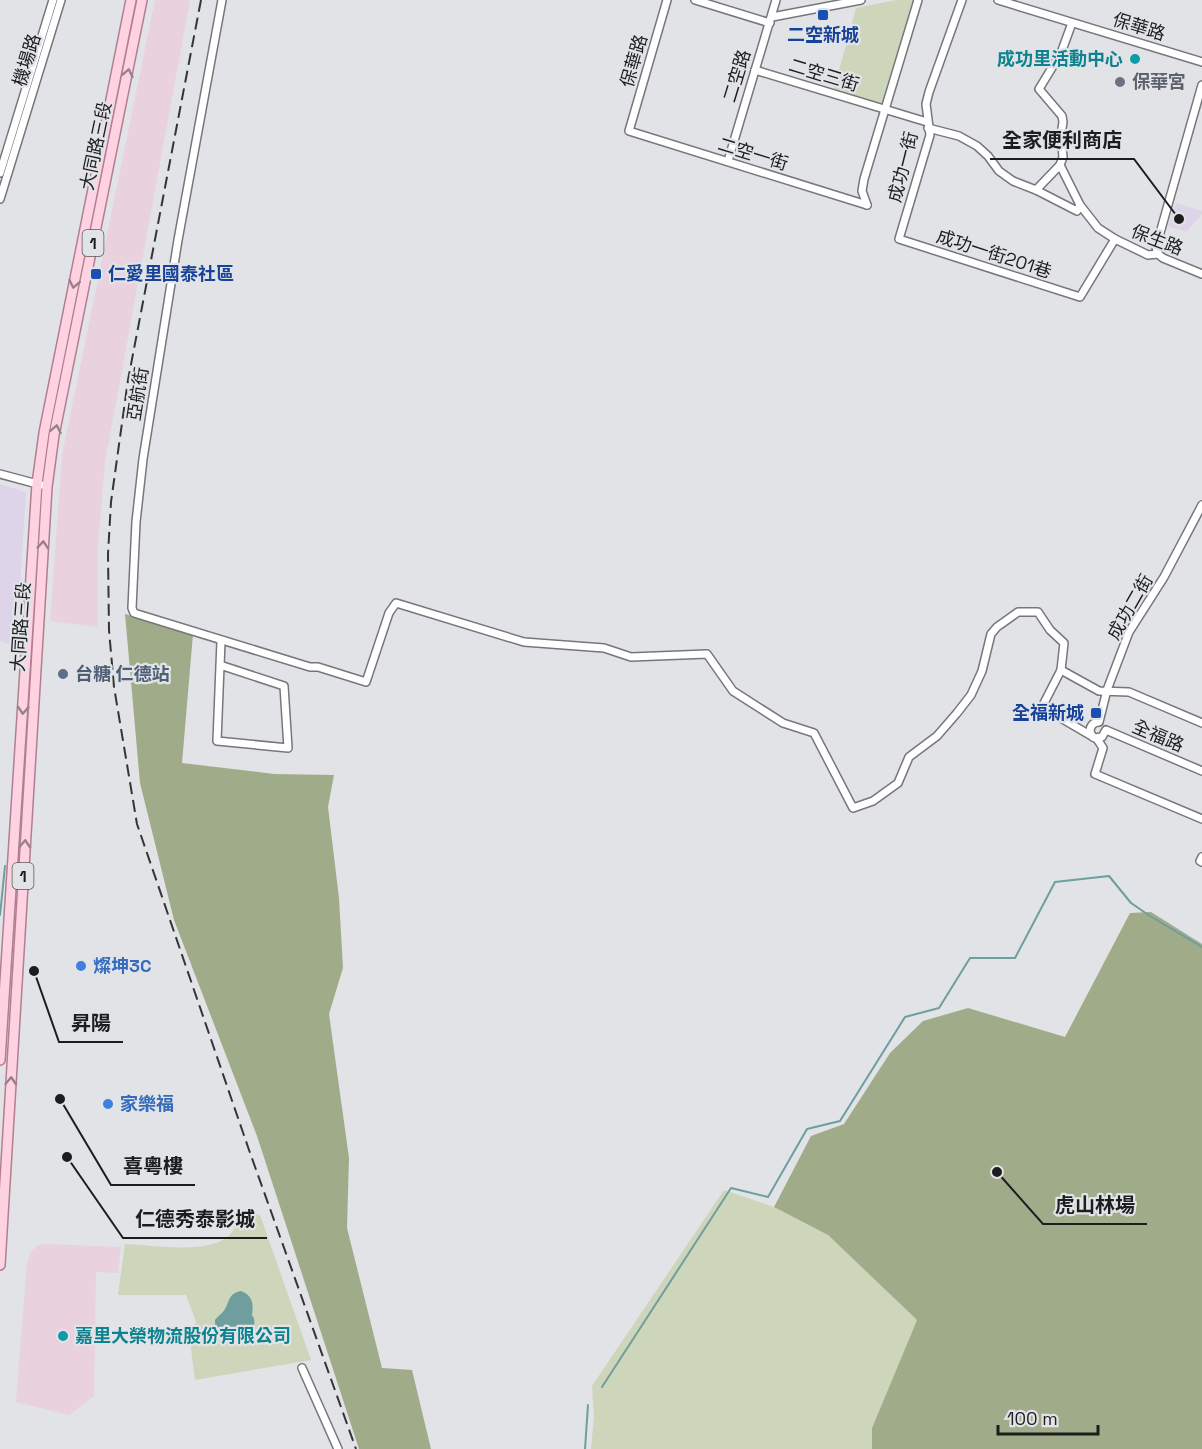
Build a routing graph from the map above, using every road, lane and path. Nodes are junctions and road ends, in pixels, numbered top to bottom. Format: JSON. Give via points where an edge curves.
{"nodes":[{"id":1,"x":53,"y":0,"type":"edge"},
{"id":2,"x":61,"y":0,"type":"edge"},
{"id":3,"x":131,"y":0,"type":"edge"},
{"id":4,"x":142,"y":0,"type":"edge"},
{"id":5,"x":222,"y":0,"type":"edge"},
{"id":6,"x":668,"y":0,"type":"edge"},
{"id":7,"x":695,"y":0,"type":"edge"},
{"id":8,"x":776,"y":0,"type":"edge"},
{"id":9,"x":861,"y":0,"type":"edge"},
{"id":10,"x":918,"y":0,"type":"edge"},
{"id":11,"x":962,"y":0,"type":"edge"},
{"id":12,"x":998,"y":0,"type":"edge"},
{"id":13,"x":707,"y":2,"type":"edge"},
{"id":14,"x":771,"y":20,"type":"junction"},
{"id":15,"x":1072,"y":23,"type":"junction"},
{"id":16,"x":1202,"y":62,"type":"edge"},
{"id":17,"x":755,"y":69,"type":"junction"},
{"id":18,"x":1202,"y":85,"type":"edge"},
{"id":19,"x":885,"y":109,"type":"junction"},
{"id":20,"x":928,"y":125,"type":"junction"},
{"id":21,"x":629,"y":131,"type":"joint"},
{"id":22,"x":728,"y":161,"type":"junction"},
{"id":23,"x":1060,"y":165,"type":"junction"},
{"id":24,"x":0,"y":173,"type":"edge"},
{"id":25,"x":1036,"y":190,"type":"junction"},
{"id":26,"x":0,"y":199,"type":"edge"},
{"id":27,"x":1080,"y":205,"type":"junction"},
{"id":28,"x":900,"y":239,"type":"joint"},
{"id":29,"x":1115,"y":239,"type":"junction"},
{"id":30,"x":1158,"y":254,"type":"junction"},
{"id":31,"x":1202,"y":274,"type":"edge"},
{"id":32,"x":0,"y":474,"type":"edge"},
{"id":33,"x":42,"y":485,"type":"junction"},
{"id":34,"x":1202,"y":505,"type":"edge"},
{"id":35,"x":221,"y":641,"type":"junction"},
{"id":36,"x":220,"y":665,"type":"junction"},
{"id":37,"x":1061,"y":669,"type":"junction"},
{"id":38,"x":1107,"y":690,"type":"junction"},
{"id":39,"x":1202,"y":723,"type":"edge"},
{"id":40,"x":1096,"y":724,"type":"junction"},
{"id":41,"x":1106,"y":730,"type":"junction"},
{"id":42,"x":1096,"y":738,"type":"junction"},
{"id":43,"x":1202,"y":771,"type":"edge"},
{"id":44,"x":1202,"y":819,"type":"edge"},
{"id":45,"x":0,"y":1060,"type":"edge"},
{"id":46,"x":0,"y":1265,"type":"edge"},
{"id":47,"x":302,"y":1368,"type":"dead end"},
{"id":48,"x":338,"y":1449,"type":"edge"}],
"edges":[{"from":1,"to":24,"type":"street","name":"機場路"},
{"from":2,"to":26,"type":"street","name":"機場路"},
{"from":3,"to":33,"type":"main road","name":"大同路三段","number":"1","one_way":true,"via":[[44,433]]},
{"from":33,"to":4,"type":"main road","name":"大同路三段","number":"1","one_way":true},
{"from":5,"to":35,"type":"street","name":"亞航街","via":[[143,459],[132,608],[135,613]]},
{"from":6,"to":21,"type":"street","name":"保華路"},
{"from":7,"to":13,"type":"street"},
{"from":8,"to":14,"type":"street","name":"二空路"},
{"from":9,"to":14,"type":"street"},
{"from":10,"to":19,"type":"street"},
{"from":11,"to":20,"type":"street","name":"成功一街","via":[[929,92]]},
{"from":12,"to":15,"type":"street","name":"保華路"},
{"from":13,"to":14,"type":"street"},
{"from":14,"to":17,"type":"street","name":"二空路"},
{"from":15,"to":16,"type":"street","name":"保華路"},
{"from":15,"to":23,"type":"street","via":[[1061,53],[1039,89],[1062,116]]},
{"from":17,"to":19,"type":"street","name":"二空三街"},
{"from":17,"to":22,"type":"street","name":"二空路"},
{"from":18,"to":30,"type":"street","via":[[1156,247]]},
{"from":19,"to":20,"type":"street","name":"二空三街"},
{"from":19,"to":22,"type":"street","name":"二空一街","via":[[863,186],[867,205]]},
{"from":20,"to":25,"type":"street","via":[[977,146],[999,171]]},
{"from":20,"to":28,"type":"street","name":"成功一街","via":[[930,135]]},
{"from":21,"to":22,"type":"street","name":"二空一街"},
{"from":23,"to":25,"type":"street"},
{"from":23,"to":27,"type":"street","name":"保生路"},
{"from":25,"to":27,"type":"street","via":[[1077,211]]},
{"from":27,"to":29,"type":"street","name":"保生路","via":[[1098,228]]},
{"from":28,"to":29,"type":"street","name":"成功一街201巷","via":[[1080,297]]},
{"from":29,"to":30,"type":"street","name":"保生路","via":[[1148,255]]},
{"from":30,"to":31,"type":"street","name":"保生路"},
{"from":32,"to":33,"type":"street"},
{"from":33,"to":45,"type":"main road","name":"大同路三段","number":"1","one_way":true},
{"from":46,"to":33,"type":"main road","name":"大同路三段","number":"1","one_way":true},
{"from":34,"to":38,"type":"street","name":"成功二街","via":[[1129,632]]},
{"from":35,"to":36,"type":"street"},
{"from":35,"to":37,"type":"street","name":"亞航街","via":[[366,682],[396,603],[524,642],[604,648],[631,657],[706,654],[734,692],[783,723],[814,734],[853,807],[873,801],[898,783],[909,757],[937,736],[971,695],[991,634],[1018,612],[1038,612],[1064,643]]},
{"from":36,"to":36,"type":"street","via":[[284,686],[288,748],[217,741]]},
{"from":37,"to":38,"type":"street","via":[[1100,691]]},
{"from":37,"to":42,"type":"street","via":[[1042,707]]},
{"from":38,"to":39,"type":"street","via":[[1129,692]]},
{"from":38,"to":40,"type":"street","name":"成功二街"},
{"from":40,"to":41,"type":"street","via":[[1104,725]]},
{"from":40,"to":42,"type":"street","via":[[1090,732]]},
{"from":41,"to":42,"type":"street","name":"全福路"},
{"from":41,"to":43,"type":"street","name":"全福路"},
{"from":42,"to":44,"type":"street","via":[[1103,748],[1095,774]]},
{"from":47,"to":48,"type":"street"}]}
